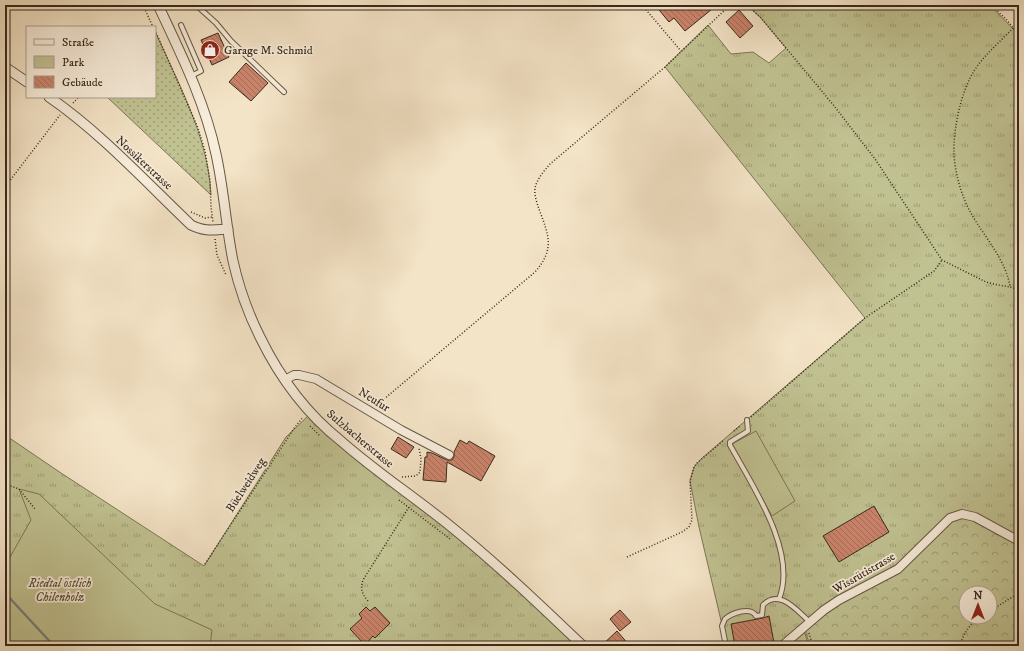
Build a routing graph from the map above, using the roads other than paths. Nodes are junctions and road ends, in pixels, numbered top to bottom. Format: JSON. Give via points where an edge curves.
{"nodes":[{"id":1,"x":158,"y":5,"type":"edge"},
{"id":2,"x":196,"y":5,"type":"edge"},
{"id":3,"x":181,"y":25,"type":"dead end"},
{"id":4,"x":5,"y":67,"type":"edge"},
{"id":5,"x":191,"y":76,"type":"junction"},
{"id":6,"x":26,"y":81,"type":"edge"},
{"id":7,"x":284,"y":92,"type":"dead end"},
{"id":8,"x":51,"y":98,"type":"edge"},
{"id":9,"x":228,"y":229,"type":"junction"},
{"id":10,"x":285,"y":380,"type":"junction"},
{"id":11,"x":747,"y":420,"type":"road end"},
{"id":12,"x":449,"y":455,"type":"dead end"},
{"id":13,"x":1019,"y":541,"type":"edge"},
{"id":14,"x":779,"y":599,"type":"junction"},
{"id":15,"x":808,"y":624,"type":"junction"},
{"id":16,"x":583,"y":646,"type":"edge"},
{"id":17,"x":726,"y":646,"type":"edge"},
{"id":18,"x":782,"y":646,"type":"edge"}],
"edges":[{"from":1,"to":5,"type":"street","name":"Sulzbacherstrasse"},
{"from":2,"to":7,"type":"lane"},
{"from":3,"to":5,"type":"lane","via":[[200,71]]},
{"from":4,"to":6,"type":"street"},
{"from":5,"to":9,"type":"street","name":"Sulzbacherstrasse","via":[[211,131]]},
{"from":8,"to":9,"type":"street","name":"Nossikerstrasse","via":[[93,132],[192,225],[207,231]]},
{"from":9,"to":10,"type":"street","name":"Sulzbacherstrasse","via":[[234,264],[250,316]]},
{"from":10,"to":12,"type":"street","name":"Neufur","via":[[299,375],[324,383]]},
{"from":10,"to":16,"type":"street","name":"Sulzbacherstrasse","via":[[312,413],[339,440],[476,547]]},
{"from":11,"to":14,"type":"lane","via":[[748,431],[731,440],[730,445],[775,532],[784,576]]},
{"from":13,"to":15,"type":"street","name":"Wissrütistrasse","via":[[975,517],[962,514],[950,518],[898,570],[839,600]]},
{"from":14,"to":15,"type":"lane","via":[[788,602]]},
{"from":14,"to":17,"type":"lane","via":[[766,602],[762,615],[756,616],[750,611],[730,615],[725,619],[722,626]]},
{"from":15,"to":18,"type":"street","name":"Wissrütistrasse"}]}
